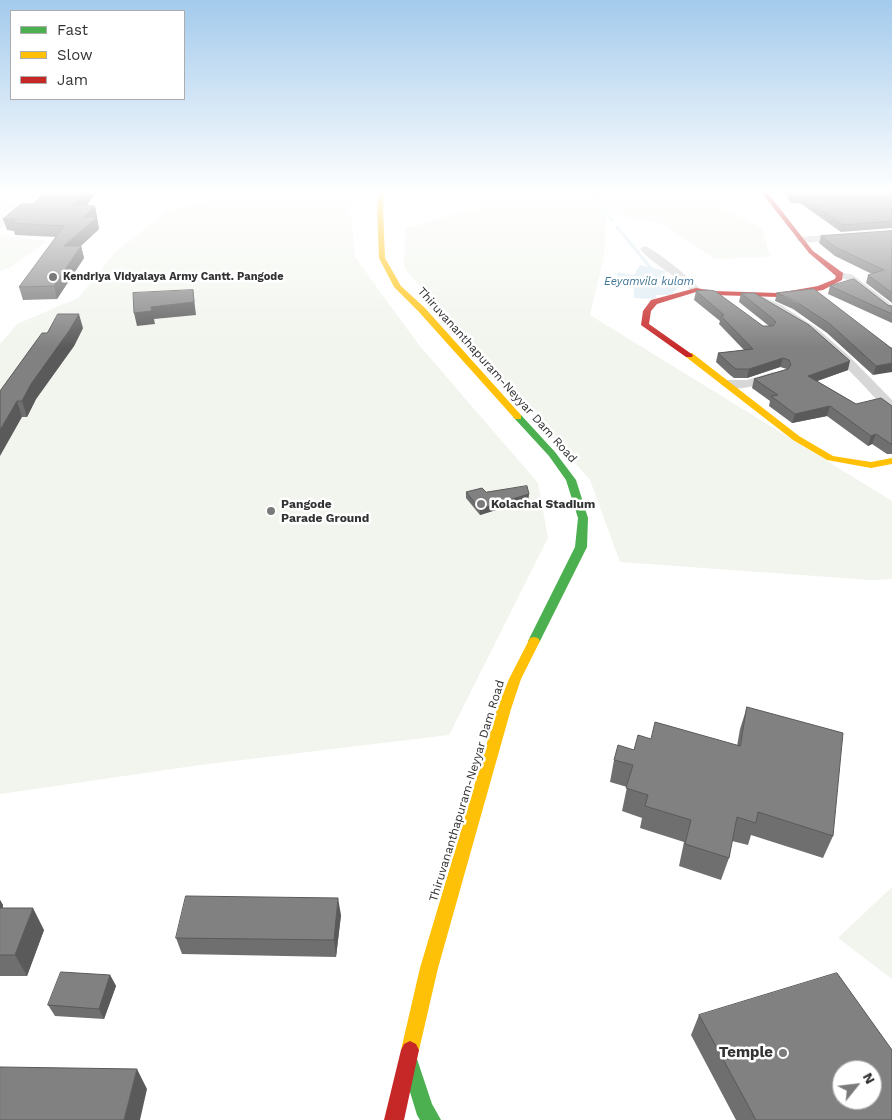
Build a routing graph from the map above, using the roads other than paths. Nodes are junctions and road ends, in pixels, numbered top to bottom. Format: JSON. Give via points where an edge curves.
{"nodes":[{"id":1,"x":381,"y":244,"type":"edge"},
{"id":2,"x":805,"y":244,"type":"edge"},
{"id":3,"x":645,"y":249,"type":"dead end"},
{"id":4,"x":840,"y":275,"type":"junction"},
{"id":5,"x":696,"y":290,"type":"junction"},
{"id":6,"x":714,"y":293,"type":"junction"},
{"id":7,"x":752,"y":295,"type":"junction"},
{"id":8,"x":732,"y":304,"type":"edge"},
{"id":9,"x":892,"y":310,"type":"edge"},
{"id":10,"x":781,"y":373,"type":"edge"},
{"id":11,"x":727,"y":384,"type":"junction"},
{"id":12,"x":892,"y":408,"type":"edge"},
{"id":13,"x":892,"y":461,"type":"edge"},
{"id":14,"x":408,"y":1057,"type":"junction"},
{"id":15,"x":394,"y":1120,"type":"edge"},
{"id":16,"x":431,"y":1120,"type":"edge"}],
"edges":[{"from":1,"to":14,"type":"main road","name":"Thiruvananthapuram-Neyyar Dam Road","via":[[382,258],[398,287],[552,454],[571,480],[583,518],[580,547],[515,678],[504,710],[429,968]]},
{"from":2,"to":4,"type":"main road"},
{"from":3,"to":5,"type":"street"},
{"from":4,"to":7,"type":"main road","via":[[838,280],[820,288],[778,295]]},
{"from":4,"to":9,"type":"street","via":[[849,277]]},
{"from":5,"to":6,"type":"main road"},
{"from":5,"to":11,"type":"main road","via":[[654,302],[647,311],[646,325]]},
{"from":6,"to":7,"type":"main road"},
{"from":6,"to":8,"type":"street"},
{"from":7,"to":12,"type":"street","via":[[777,306],[822,335]]},
{"from":10,"to":11,"type":"street","via":[[748,384]]},
{"from":11,"to":13,"type":"main road","via":[[796,438],[830,458],[871,465]]},
{"from":14,"to":15,"type":"main road","name":"Thiruvananthapuram-Neyyar Dam Road"},
{"from":14,"to":16,"type":"main road"}]}
